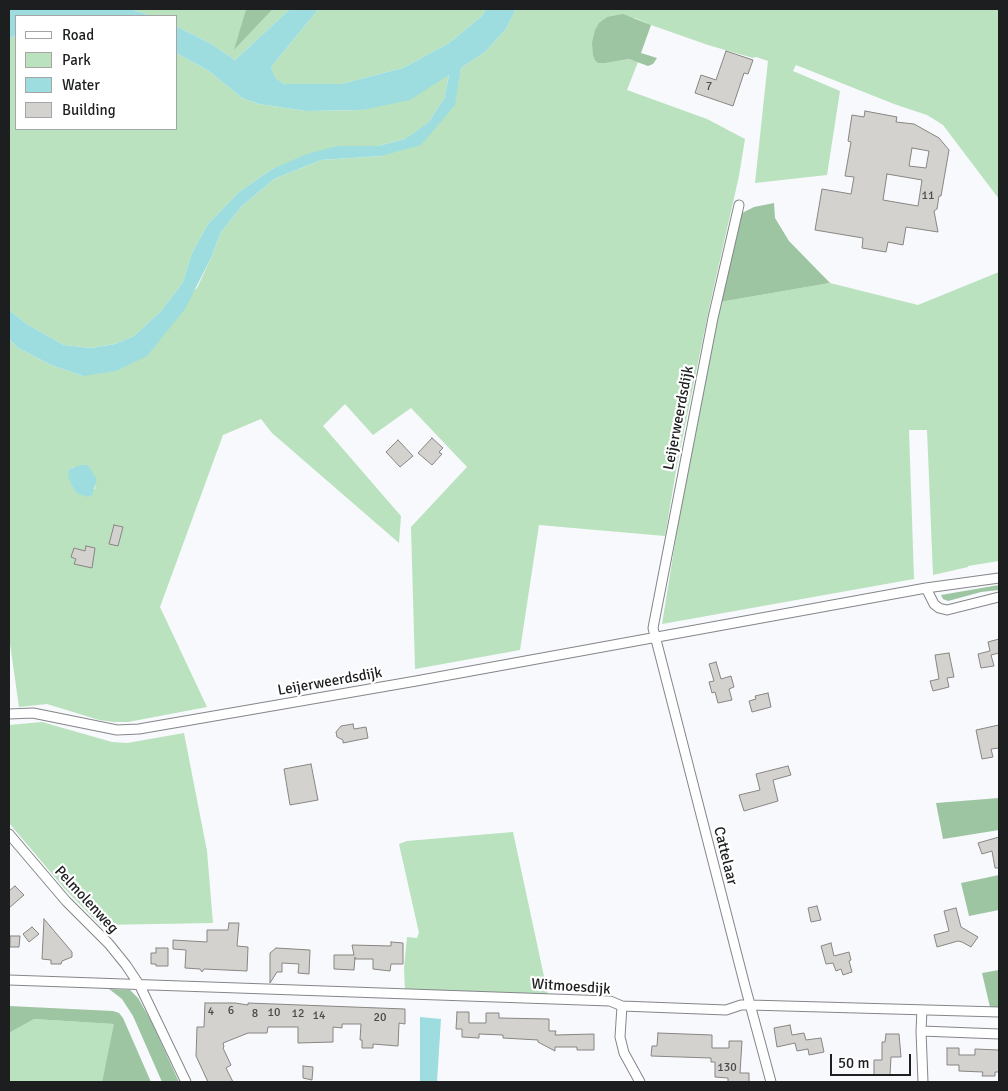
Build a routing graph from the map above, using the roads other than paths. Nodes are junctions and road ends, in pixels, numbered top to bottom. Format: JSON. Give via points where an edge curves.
{"nodes":[{"id":1,"x":739,"y":205,"type":"dead end"},
{"id":2,"x":999,"y":578,"type":"edge"},
{"id":3,"x":926,"y":588,"type":"junction"},
{"id":4,"x":999,"y":597,"type":"edge"},
{"id":5,"x":655,"y":637,"type":"junction"},
{"id":6,"x":9,"y":714,"type":"edge"},
{"id":7,"x":9,"y":834,"type":"edge"},
{"id":8,"x":9,"y":980,"type":"edge"},
{"id":9,"x":140,"y":986,"type":"junction"},
{"id":10,"x":750,"y":1005,"type":"junction"},
{"id":11,"x":622,"y":1006,"type":"junction"},
{"id":12,"x":922,"y":1010,"type":"junction"},
{"id":13,"x":999,"y":1012,"type":"edge"},
{"id":14,"x":921,"y":1031,"type":"junction"},
{"id":15,"x":999,"y":1034,"type":"edge"},
{"id":16,"x":186,"y":1082,"type":"edge"},
{"id":17,"x":640,"y":1082,"type":"edge"},
{"id":18,"x":771,"y":1082,"type":"edge"},
{"id":19,"x":923,"y":1082,"type":"edge"}],
"edges":[{"from":1,"to":5,"type":"street","name":"Leijerweerdsdijk","via":[[668,541],[652,628]]},
{"from":2,"to":3,"type":"street","name":"Leijerweerdsdijk"},
{"from":3,"to":4,"type":"street","via":[[934,604],[947,610]]},
{"from":3,"to":5,"type":"street","name":"Leijerweerdsdijk"},
{"from":5,"to":6,"type":"street","name":"Leijerweerdsdijk","via":[[140,729],[117,730],[33,713]]},
{"from":5,"to":10,"type":"street","name":"Cattelaar"},
{"from":7,"to":9,"type":"street","name":"Pelmolenweg","via":[[66,901],[109,944]]},
{"from":8,"to":9,"type":"street","name":"Witmoesdijk"},
{"from":9,"to":11,"type":"street","name":"Witmoesdijk","via":[[591,1000],[610,1001]]},
{"from":9,"to":16,"type":"street","name":"Pelmolenweg"},
{"from":10,"to":11,"type":"street","name":"Witmoesdijk","via":[[726,1010]]},
{"from":10,"to":12,"type":"street","name":"Witmoesdijk"},
{"from":10,"to":18,"type":"street","name":"Cattelaar"},
{"from":11,"to":17,"type":"street","via":[[620,1038],[624,1053]]},
{"from":12,"to":13,"type":"street","name":"Witmoesdijk"},
{"from":12,"to":14,"type":"street"},
{"from":14,"to":15,"type":"street"},
{"from":14,"to":19,"type":"street"}]}
